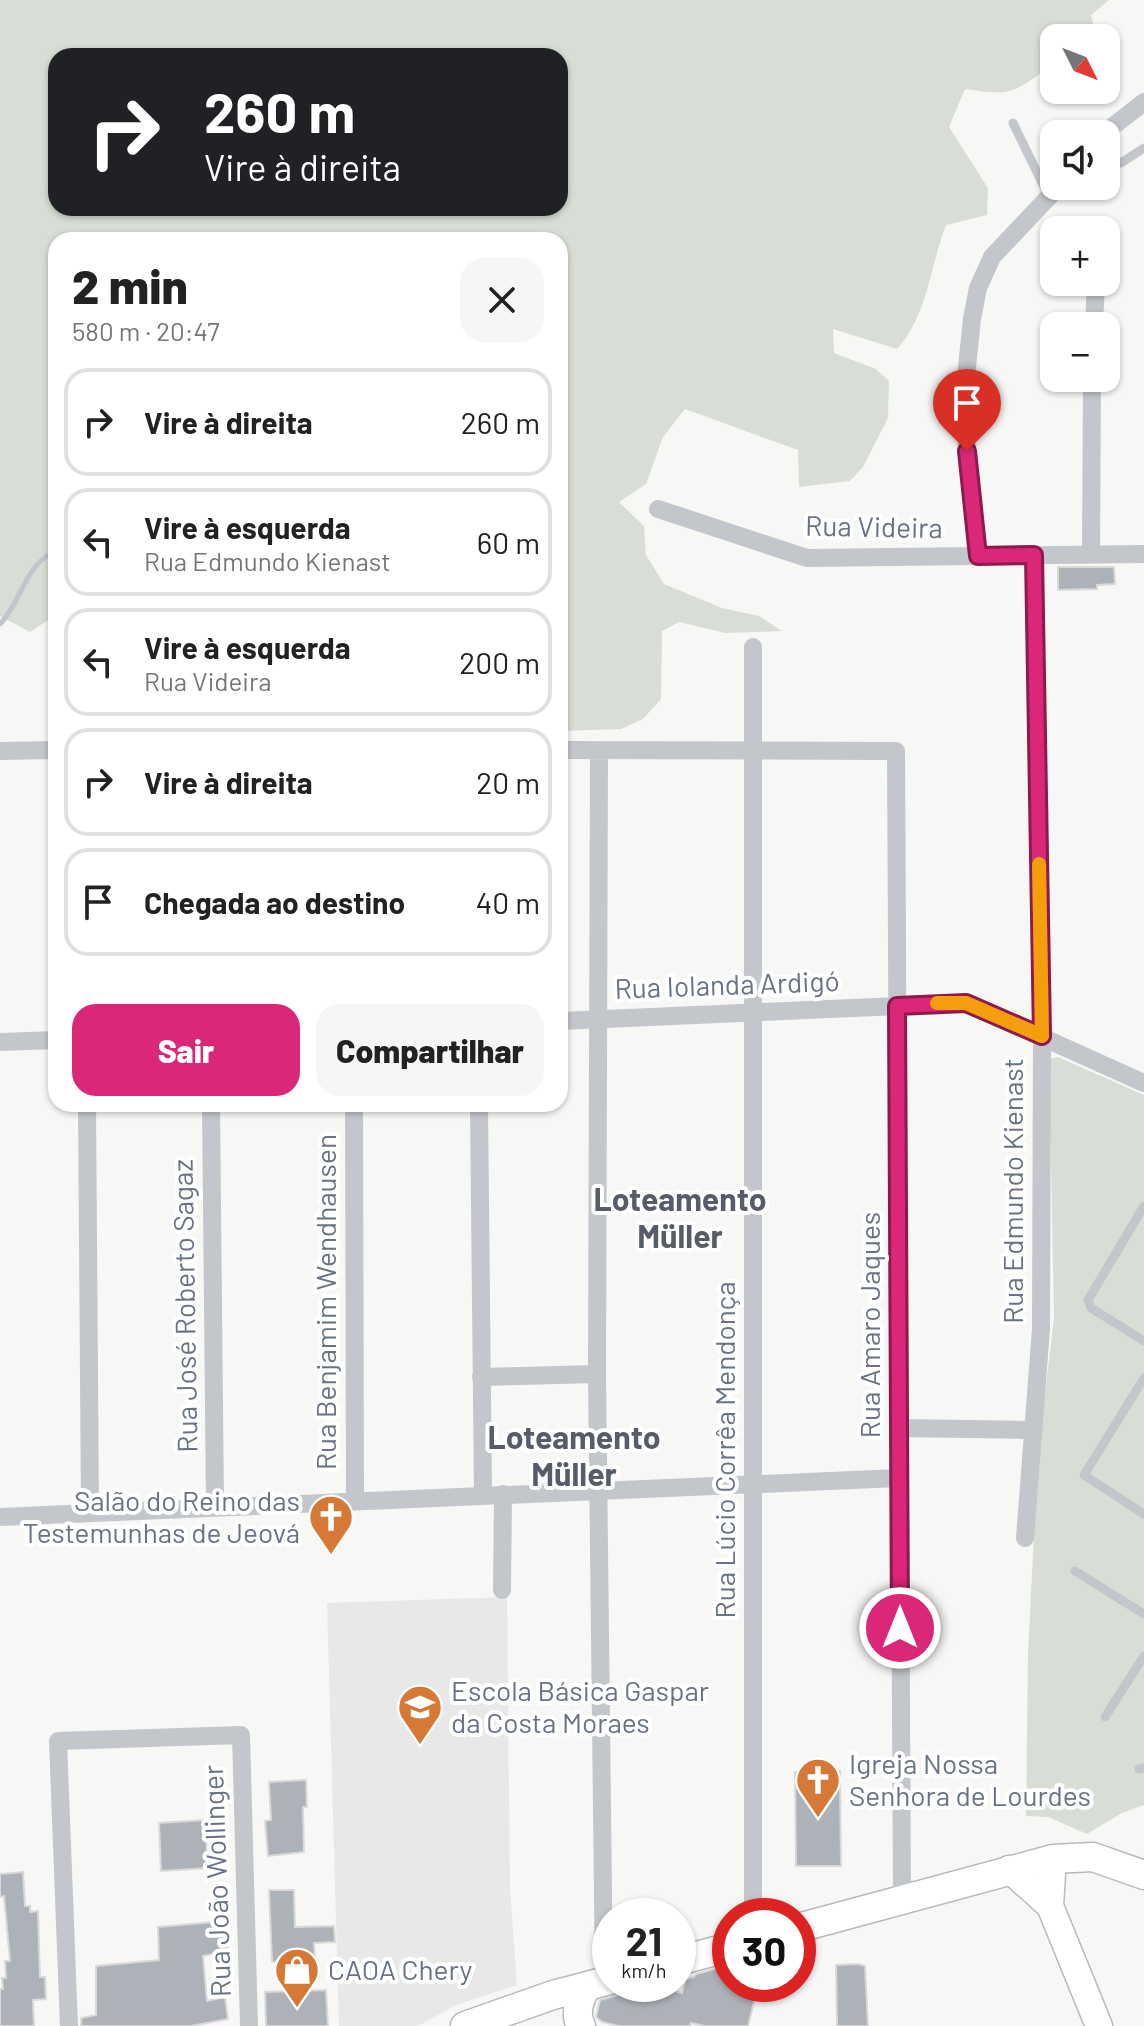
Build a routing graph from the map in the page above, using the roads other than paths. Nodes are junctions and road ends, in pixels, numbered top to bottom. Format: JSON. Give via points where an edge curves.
{"nodes":[{"id":1,"x":1144,"y":102,"type":"edge"},
{"id":2,"x":1120,"y":121,"type":"edge"},
{"id":3,"x":1013,"y":123,"type":"dead end"},
{"id":4,"x":1144,"y":148,"type":"edge"},
{"id":5,"x":1120,"y":162,"type":"edge"},
{"id":6,"x":1040,"y":168,"type":"edge"},
{"id":7,"x":1046,"y":200,"type":"edge"},
{"id":8,"x":1092,"y":392,"type":"edge"},
{"id":9,"x":658,"y":509,"type":"dead end"},
{"id":10,"x":1144,"y":554,"type":"edge"},
{"id":11,"x":1034,"y":555,"type":"junction"},
{"id":12,"x":1091,"y":555,"type":"junction"},
{"id":13,"x":978,"y":556,"type":"junction"},
{"id":14,"x":753,"y":647,"type":"dead end"},
{"id":15,"x":48,"y":750,"type":"edge"},
{"id":16,"x":568,"y":750,"type":"edge"},
{"id":17,"x":0,"y":751,"type":"edge"},
{"id":18,"x":599,"y":751,"type":"junction"},
{"id":19,"x":753,"y":751,"type":"junction"},
{"id":20,"x":897,"y":1006,"type":"junction"},
{"id":21,"x":753,"y":1011,"type":"junction"},
{"id":22,"x":598,"y":1018,"type":"junction"},
{"id":23,"x":568,"y":1020,"type":"edge"},
{"id":24,"x":1042,"y":1036,"type":"junction"},
{"id":25,"x":48,"y":1040,"type":"edge"},
{"id":26,"x":0,"y":1042,"type":"edge"},
{"id":27,"x":1144,"y":1083,"type":"edge"},
{"id":28,"x":87,"y":1112,"type":"edge"},
{"id":29,"x":211,"y":1112,"type":"edge"},
{"id":30,"x":354,"y":1112,"type":"edge"},
{"id":31,"x":479,"y":1112,"type":"edge"},
{"id":32,"x":1144,"y":1206,"type":"edge"},
{"id":33,"x":1144,"y":1341,"type":"edge"},
{"id":34,"x":597,"y":1374,"type":"junction"},
{"id":35,"x":481,"y":1377,"type":"junction"},
{"id":36,"x":1144,"y":1378,"type":"edge"},
{"id":37,"x":899,"y":1428,"type":"junction"},
{"id":38,"x":1032,"y":1430,"type":"junction"},
{"id":39,"x":898,"y":1478,"type":"junction"},
{"id":40,"x":753,"y":1486,"type":"junction"},
{"id":41,"x":600,"y":1491,"type":"junction"},
{"id":42,"x":503,"y":1494,"type":"junction"},
{"id":43,"x":483,"y":1495,"type":"junction"},
{"id":44,"x":355,"y":1501,"type":"junction"},
{"id":45,"x":215,"y":1507,"type":"junction"},
{"id":46,"x":90,"y":1512,"type":"junction"},
{"id":47,"x":1144,"y":1514,"type":"edge"},
{"id":48,"x":0,"y":1517,"type":"edge"},
{"id":49,"x":1025,"y":1538,"type":"dead end"},
{"id":50,"x":1075,"y":1571,"type":"dead end"},
{"id":51,"x":502,"y":1590,"type":"dead end"},
{"id":52,"x":1144,"y":1614,"type":"edge"},
{"id":53,"x":1144,"y":1656,"type":"edge"},
{"id":54,"x":1105,"y":1717,"type":"dead end"},
{"id":55,"x":1053,"y":1859,"type":"junction"},
{"id":56,"x":1009,"y":1869,"type":"junction"},
{"id":57,"x":1144,"y":1875,"type":"edge"},
{"id":58,"x":600,"y":1898,"type":"edge"},
{"id":59,"x":753,"y":1898,"type":"edge"},
{"id":60,"x":902,"y":1898,"type":"junction"},
{"id":61,"x":1050,"y":1906,"type":"junction"},
{"id":62,"x":816,"y":1923,"type":"edge"},
{"id":63,"x":592,"y":1985,"type":"edge"},
{"id":64,"x":592,"y":1989,"type":"edge"},
{"id":65,"x":477,"y":2024,"type":"edge"},
{"id":66,"x":1101,"y":2025,"type":"edge"},
{"id":67,"x":69,"y":2026,"type":"edge"},
{"id":68,"x":249,"y":2026,"type":"edge"},
{"id":69,"x":581,"y":2026,"type":"edge"}],
"edges":[{"from":1,"to":2,"type":"street"},
{"from":3,"to":6,"type":"lane"},
{"from":4,"to":5,"type":"lane"},
{"from":7,"to":13,"type":"street","via":[[992,257],[982,274],[972,319],[964,396]]},
{"from":8,"to":12,"type":"street"},
{"from":9,"to":13,"type":"street","name":"Rua Videira","via":[[807,558]]},
{"from":10,"to":12,"type":"street","name":"Rua Videira"},
{"from":11,"to":12,"type":"street","name":"Rua Videira"},
{"from":11,"to":13,"type":"street","name":"Rua Videira"},
{"from":11,"to":24,"type":"street","name":"Rua Edmundo Kienast"},
{"from":14,"to":19,"type":"street","name":"Rua Lúcio Corrêa Mendonça"},
{"from":15,"to":17,"type":"street"},
{"from":16,"to":18,"type":"street"},
{"from":18,"to":19,"type":"street"},
{"from":18,"to":22,"type":"street"},
{"from":19,"to":20,"type":"street","name":"Rua Amaro Jaques","via":[[896,751]]},
{"from":19,"to":21,"type":"street","name":"Rua Lúcio Corrêa Mendonça"},
{"from":20,"to":21,"type":"street","name":"Rua Iolanda Ardigó"},
{"from":20,"to":24,"type":"street","name":"Rua Iolanda Ardigó","via":[[966,1003]]},
{"from":20,"to":37,"type":"street","name":"Rua Amaro Jaques"},
{"from":21,"to":22,"type":"street","name":"Rua Iolanda Ardigó"},
{"from":21,"to":40,"type":"street","name":"Rua Lúcio Corrêa Mendonça"},
{"from":22,"to":23,"type":"street","name":"Rua Iolanda Ardigó"},
{"from":22,"to":34,"type":"street"},
{"from":24,"to":27,"type":"street","name":"Rua Iolanda Ardigó"},
{"from":24,"to":38,"type":"street","name":"Rua Edmundo Kienast","via":[[1041,1329]]},
{"from":25,"to":26,"type":"street"},
{"from":28,"to":46,"type":"street"},
{"from":29,"to":45,"type":"street","name":"Rua José Roberto Sagaz"},
{"from":30,"to":44,"type":"street","name":"Rua Benjamim Wendhausen"},
{"from":31,"to":35,"type":"street"},
{"from":32,"to":33,"type":"lane","via":[[1088,1300],[1091,1308]]},
{"from":34,"to":35,"type":"street"},
{"from":34,"to":41,"type":"street"},
{"from":35,"to":43,"type":"street"},
{"from":36,"to":47,"type":"lane","via":[[1084,1475]]},
{"from":37,"to":38,"type":"street"},
{"from":37,"to":39,"type":"street","name":"Rua Amaro Jaques"},
{"from":38,"to":49,"type":"street","name":"Rua Edmundo Kienast"},
{"from":39,"to":40,"type":"street"},
{"from":39,"to":60,"type":"street","name":"Rua Amaro Jaques"},
{"from":40,"to":41,"type":"street"},
{"from":40,"to":59,"type":"street","name":"Rua Lúcio Corrêa Mendonça"},
{"from":41,"to":42,"type":"street"},
{"from":41,"to":58,"type":"street"},
{"from":42,"to":43,"type":"street"},
{"from":42,"to":51,"type":"street"},
{"from":43,"to":44,"type":"street"},
{"from":44,"to":45,"type":"street"},
{"from":45,"to":46,"type":"street"},
{"from":46,"to":48,"type":"street"},
{"from":50,"to":52,"type":"lane"},
{"from":53,"to":54,"type":"lane"},
{"from":55,"to":56,"type":"main road"},
{"from":55,"to":57,"type":"main road","via":[[1093,1857]]},
{"from":55,"to":61,"type":"main road"},
{"from":56,"to":60,"type":"main road"},
{"from":56,"to":61,"type":"main road"},
{"from":60,"to":62,"type":"main road"},
{"from":61,"to":66,"type":"main road"},
{"from":63,"to":65,"type":"main road"},
{"from":64,"to":69,"type":"main road","via":[[579,2000]]},
{"from":67,"to":68,"type":"street","name":"Rua João Wollinger","via":[[58,1741],[241,1735]]}]}
